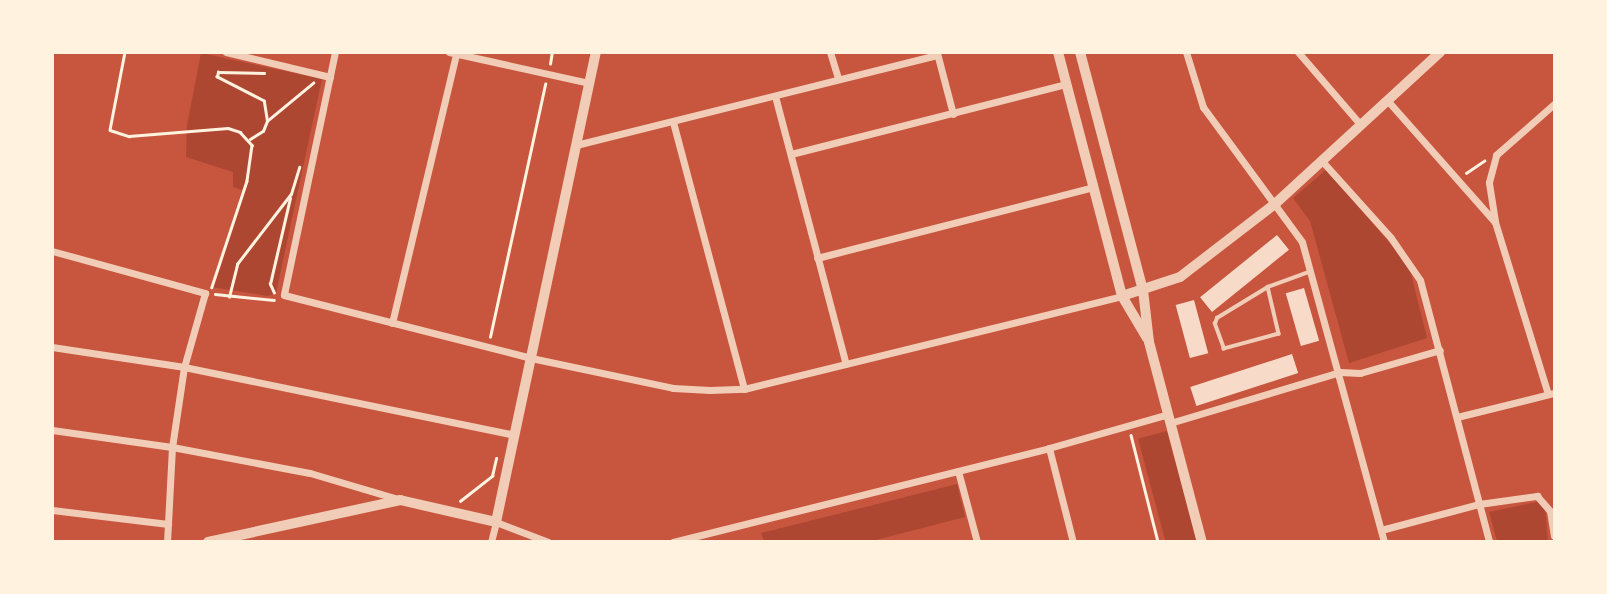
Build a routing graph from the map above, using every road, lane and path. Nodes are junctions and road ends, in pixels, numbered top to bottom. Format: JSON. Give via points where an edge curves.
{"nodes":[{"id":1,"x":125,"y":52,"type":"edge"},
{"id":2,"x":226,"y":52,"type":"edge"},
{"id":3,"x":335,"y":52,"type":"edge"},
{"id":4,"x":552,"y":52,"type":"edge"},
{"id":5,"x":596,"y":52,"type":"edge"},
{"id":6,"x":830,"y":52,"type":"edge"},
{"id":7,"x":1058,"y":52,"type":"edge"},
{"id":8,"x":1080,"y":52,"type":"edge"},
{"id":9,"x":1186,"y":52,"type":"edge"},
{"id":10,"x":1298,"y":52,"type":"edge"},
{"id":11,"x":452,"y":53,"type":"edge"},
{"id":12,"x":937,"y":54,"type":"edge"},
{"id":13,"x":1434,"y":55,"type":"edge"},
{"id":14,"x":273,"y":63,"type":"junction"},
{"id":15,"x":547,"y":74,"type":"junction"},
{"id":16,"x":330,"y":77,"type":"junction"},
{"id":17,"x":838,"y":79,"type":"junction"},
{"id":18,"x":589,"y":83,"type":"junction"},
{"id":19,"x":1066,"y":84,"type":"junction"},
{"id":20,"x":315,"y":91,"type":"dead end"},
{"id":21,"x":775,"y":96,"type":"junction"},
{"id":22,"x":1387,"y":100,"type":"junction"},
{"id":23,"x":1555,"y":104,"type":"edge"},
{"id":24,"x":953,"y":114,"type":"junction"},
{"id":25,"x":268,"y":121,"type":"junction"},
{"id":26,"x":673,"y":121,"type":"junction"},
{"id":27,"x":1360,"y":124,"type":"junction"},
{"id":28,"x":249,"y":140,"type":"junction"},
{"id":29,"x":576,"y":145,"type":"junction"},
{"id":30,"x":790,"y":154,"type":"junction"},
{"id":31,"x":1496,"y":155,"type":"junction"},
{"id":32,"x":1322,"y":161,"type":"junction"},
{"id":33,"x":299,"y":166,"type":"dead end"},
{"id":34,"x":1458,"y":179,"type":"junction"},
{"id":35,"x":1093,"y":187,"type":"junction"},
{"id":36,"x":291,"y":194,"type":"junction"},
{"id":37,"x":1276,"y":203,"type":"junction"},
{"id":38,"x":1495,"y":222,"type":"junction"},
{"id":39,"x":52,"y":251,"type":"edge"},
{"id":40,"x":817,"y":258,"type":"junction"},
{"id":41,"x":1312,"y":271,"type":"junction"},
{"id":42,"x":1268,"y":287,"type":"junction"},
{"id":43,"x":1143,"y":290,"type":"junction"},
{"id":44,"x":1122,"y":296,"type":"junction"},
{"id":45,"x":229,"y":297,"type":"junction"},
{"id":46,"x":392,"y":323,"type":"junction"},
{"id":47,"x":1149,"y":342,"type":"junction"},
{"id":48,"x":52,"y":347,"type":"edge"},
{"id":49,"x":488,"y":347,"type":"junction"},
{"id":50,"x":1440,"y":350,"type":"junction"},
{"id":51,"x":531,"y":358,"type":"junction"},
{"id":52,"x":846,"y":364,"type":"junction"},
{"id":53,"x":184,"y":367,"type":"junction"},
{"id":54,"x":1340,"y":372,"type":"junction"},
{"id":55,"x":744,"y":389,"type":"junction"},
{"id":56,"x":1551,"y":394,"type":"edge"},
{"id":57,"x":1457,"y":417,"type":"junction"},
{"id":58,"x":1169,"y":418,"type":"junction"},
{"id":59,"x":1129,"y":425,"type":"junction"},
{"id":60,"x":52,"y":430,"type":"edge"},
{"id":61,"x":515,"y":435,"type":"junction"},
{"id":62,"x":172,"y":447,"type":"junction"},
{"id":63,"x":1049,"y":448,"type":"junction"},
{"id":64,"x":958,"y":471,"type":"junction"},
{"id":65,"x":400,"y":500,"type":"junction"},
{"id":66,"x":1479,"y":504,"type":"junction"},
{"id":67,"x":52,"y":510,"type":"edge"},
{"id":68,"x":496,"y":522,"type":"junction"},
{"id":69,"x":168,"y":524,"type":"junction"},
{"id":70,"x":1381,"y":530,"type":"junction"},
{"id":71,"x":1555,"y":536,"type":"edge"},
{"id":72,"x":167,"y":541,"type":"edge"},
{"id":73,"x":208,"y":541,"type":"edge"},
{"id":74,"x":491,"y":541,"type":"edge"},
{"id":75,"x":548,"y":541,"type":"edge"},
{"id":76,"x":673,"y":541,"type":"edge"},
{"id":77,"x":977,"y":541,"type":"edge"},
{"id":78,"x":1073,"y":541,"type":"edge"},
{"id":79,"x":1158,"y":541,"type":"edge"},
{"id":80,"x":1202,"y":541,"type":"edge"},
{"id":81,"x":1384,"y":541,"type":"edge"},
{"id":82,"x":1489,"y":541,"type":"edge"}],
"edges":[{"from":1,"to":28,"type":"path","via":[[110,130],[129,136],[214,127],[234,129]]},
{"from":2,"to":14,"type":"street"},
{"from":3,"to":16,"type":"street"},
{"from":4,"to":15,"type":"path"},
{"from":5,"to":18,"type":"street"},
{"from":6,"to":17,"type":"street"},
{"from":7,"to":19,"type":"street"},
{"from":8,"to":43,"type":"street"},
{"from":9,"to":37,"type":"street","via":[[1203,107]]},
{"from":10,"to":27,"type":"street"},
{"from":11,"to":15,"type":"street"},
{"from":11,"to":46,"type":"street"},
{"from":12,"to":17,"type":"street"},
{"from":12,"to":24,"type":"street"},
{"from":13,"to":22,"type":"street"},
{"from":14,"to":16,"type":"street"},
{"from":14,"to":25,"type":"path","via":[[271,73],[218,72],[217,77],[258,95]]},
{"from":15,"to":18,"type":"street"},
{"from":15,"to":49,"type":"path"},
{"from":16,"to":46,"type":"street","via":[[284,295]]},
{"from":17,"to":21,"type":"street"},
{"from":18,"to":29,"type":"street"},
{"from":19,"to":24,"type":"street"},
{"from":19,"to":35,"type":"street"},
{"from":20,"to":25,"type":"path","via":[[318,78]]},
{"from":21,"to":26,"type":"street"},
{"from":21,"to":30,"type":"street"},
{"from":22,"to":27,"type":"street"},
{"from":22,"to":34,"type":"street"},
{"from":23,"to":31,"type":"street"},
{"from":24,"to":30,"type":"street"},
{"from":25,"to":28,"type":"path","via":[[263,131]]},
{"from":26,"to":29,"type":"street"},
{"from":26,"to":55,"type":"street"},
{"from":27,"to":32,"type":"street"},
{"from":28,"to":45,"type":"path","via":[[250,171],[209,293]]},
{"from":29,"to":51,"type":"street"},
{"from":30,"to":40,"type":"street"},
{"from":31,"to":34,"type":"path"},
{"from":31,"to":38,"type":"street","via":[[1489,182]]},
{"from":32,"to":37,"type":"street"},
{"from":32,"to":50,"type":"street","via":[[1408,259],[1420,280]]},
{"from":33,"to":36,"type":"path"},
{"from":34,"to":38,"type":"street"},
{"from":35,"to":40,"type":"street"},
{"from":35,"to":44,"type":"street"},
{"from":36,"to":45,"type":"path","via":[[243,253]]},
{"from":36,"to":45,"type":"path","via":[[270,284],[278,298],[259,302]]},
{"from":37,"to":41,"type":"street","via":[[1295,229]]},
{"from":37,"to":43,"type":"street","via":[[1180,277]]},
{"from":38,"to":56,"type":"street"},
{"from":39,"to":53,"type":"street","via":[[205,293]]},
{"from":40,"to":52,"type":"street"},
{"from":41,"to":42,"type":"lane"},
{"from":41,"to":54,"type":"street"},
{"from":42,"to":42,"type":"lane","via":[[1217,318],[1224,349],[1279,334]]},
{"from":43,"to":44,"type":"street"},
{"from":43,"to":47,"type":"street"},
{"from":44,"to":47,"type":"street"},
{"from":44,"to":52,"type":"street"},
{"from":46,"to":49,"type":"street"},
{"from":47,"to":58,"type":"street"},
{"from":48,"to":53,"type":"street"},
{"from":49,"to":51,"type":"street"},
{"from":50,"to":54,"type":"street","via":[[1360,373]]},
{"from":50,"to":57,"type":"street"},
{"from":51,"to":55,"type":"street","via":[[673,388]]},
{"from":51,"to":61,"type":"street"},
{"from":52,"to":55,"type":"street"},
{"from":53,"to":61,"type":"street"},
{"from":53,"to":62,"type":"street"},
{"from":54,"to":58,"type":"street"},
{"from":54,"to":70,"type":"street"},
{"from":56,"to":57,"type":"street"},
{"from":57,"to":66,"type":"street"},
{"from":58,"to":59,"type":"street"},
{"from":58,"to":80,"type":"street"},
{"from":59,"to":63,"type":"street"},
{"from":59,"to":79,"type":"path"},
{"from":60,"to":62,"type":"street"},
{"from":61,"to":68,"type":"street"},
{"from":62,"to":65,"type":"street","via":[[310,473]]},
{"from":62,"to":69,"type":"street"},
{"from":63,"to":64,"type":"street"},
{"from":63,"to":78,"type":"street"},
{"from":64,"to":76,"type":"street"},
{"from":64,"to":77,"type":"street"},
{"from":65,"to":68,"type":"street"},
{"from":65,"to":73,"type":"street"},
{"from":66,"to":70,"type":"street"},
{"from":66,"to":71,"type":"street","via":[[1537,496],[1550,511]]},
{"from":66,"to":82,"type":"street"},
{"from":67,"to":69,"type":"street"},
{"from":68,"to":74,"type":"street"},
{"from":68,"to":75,"type":"street"},
{"from":69,"to":72,"type":"street"},
{"from":70,"to":81,"type":"street"}]}
